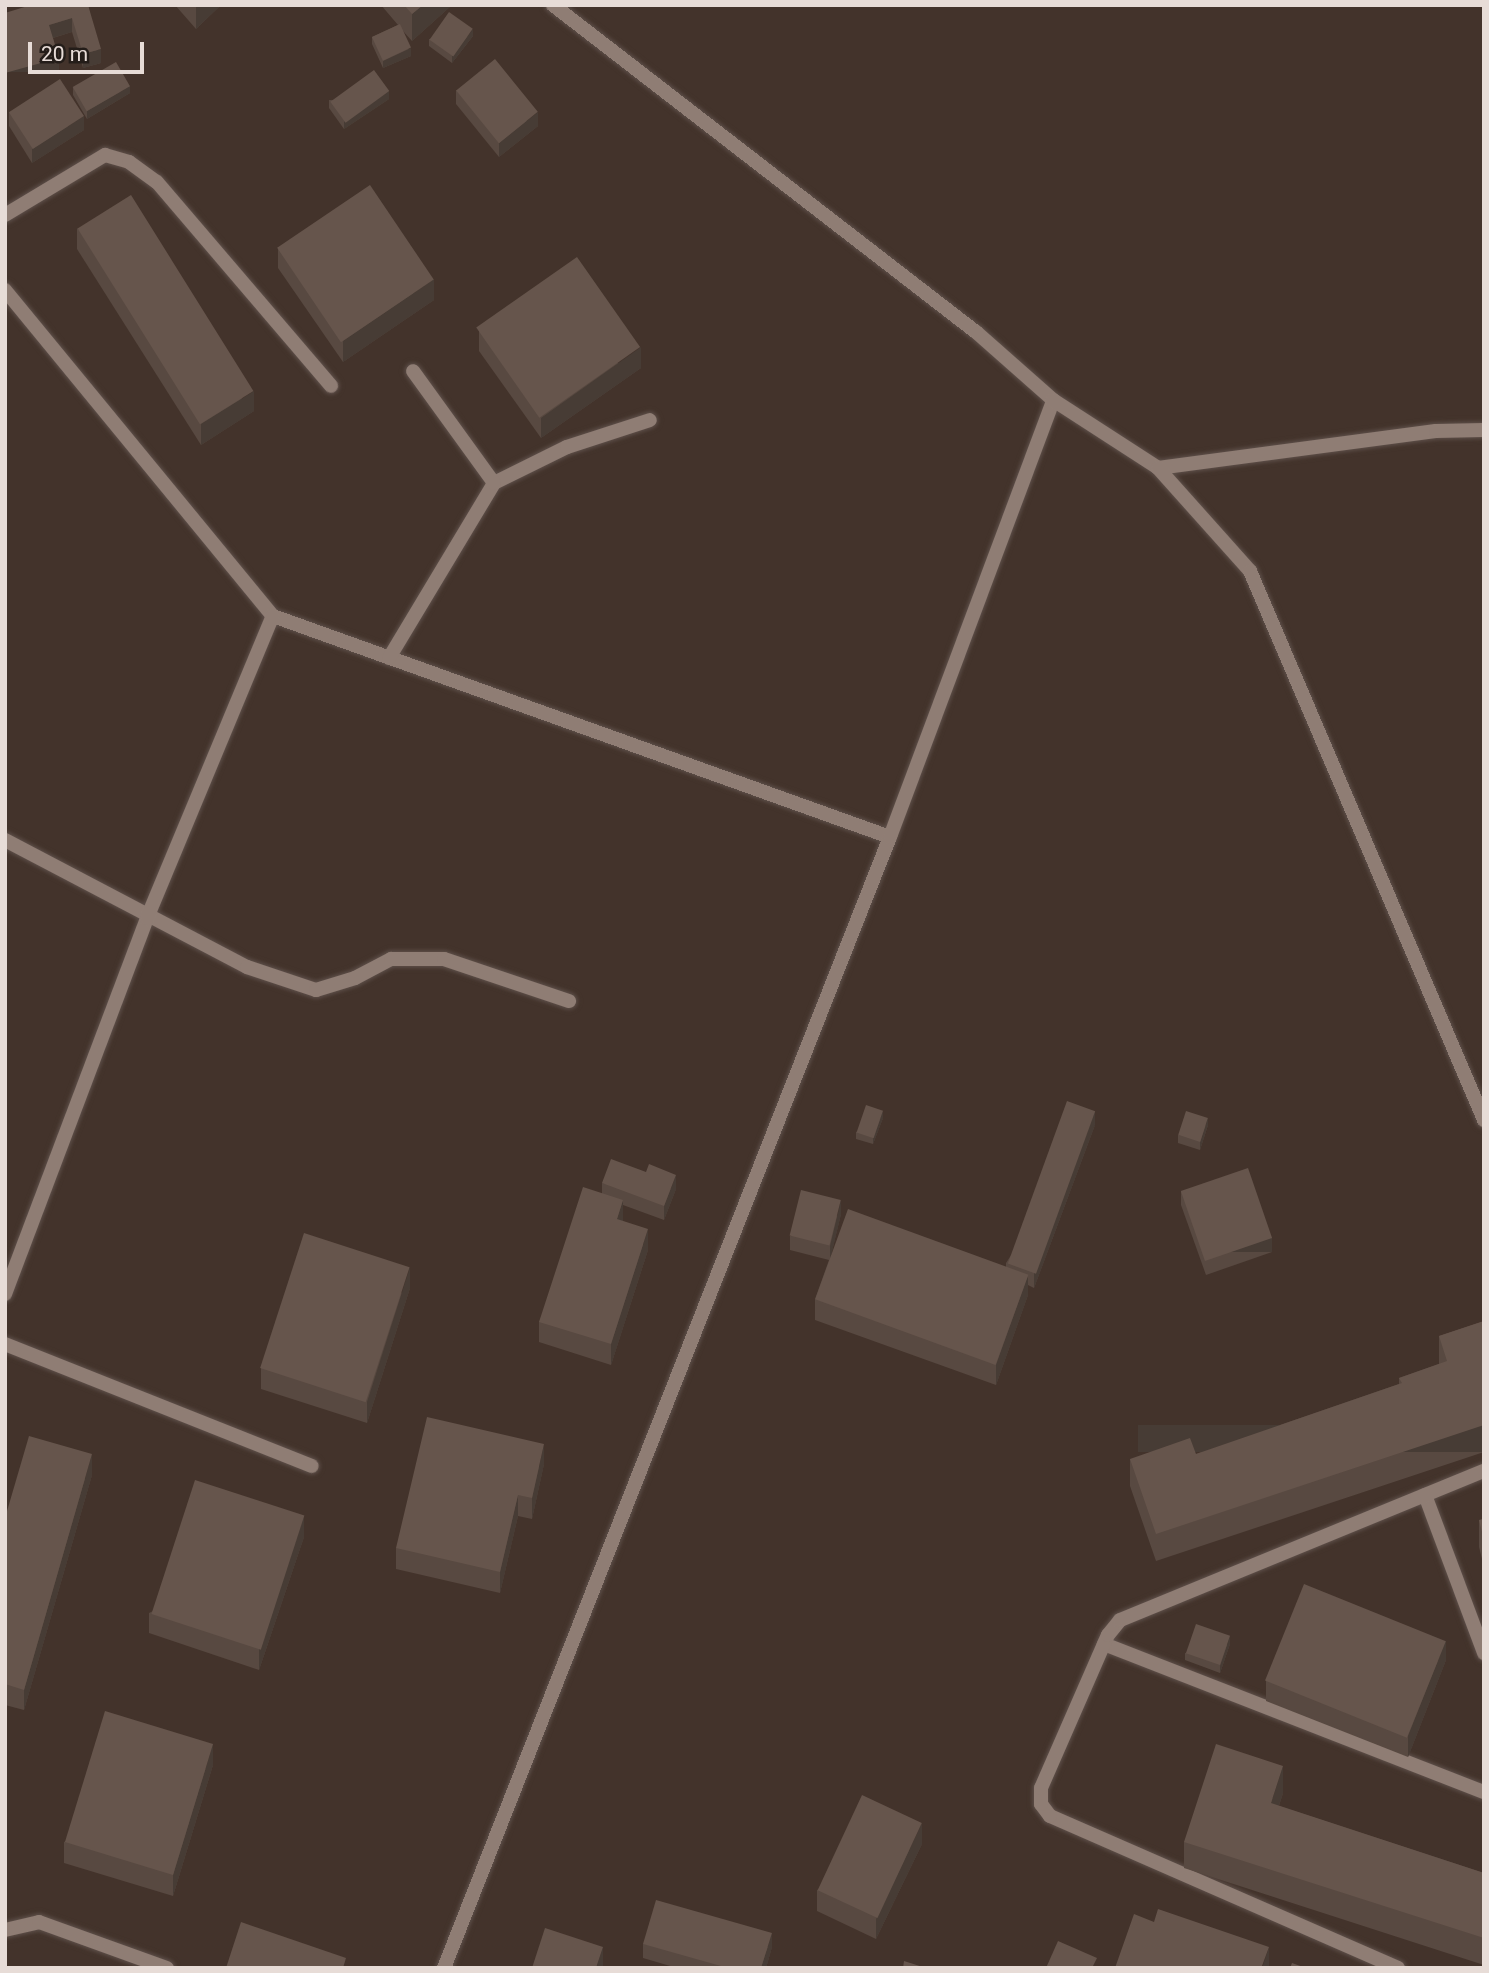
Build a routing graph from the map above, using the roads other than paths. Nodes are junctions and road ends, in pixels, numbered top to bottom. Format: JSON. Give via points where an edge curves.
{"nodes":[{"id":1,"x":553,"y":5,"type":"edge"},
{"id":2,"x":5,"y":215,"type":"edge"},
{"id":3,"x":5,"y":290,"type":"edge"},
{"id":4,"x":414,"y":371,"type":"dead end"},
{"id":5,"x":331,"y":386,"type":"dead end"},
{"id":6,"x":1054,"y":400,"type":"junction"},
{"id":7,"x":650,"y":421,"type":"dead end"},
{"id":8,"x":1484,"y":430,"type":"edge"},
{"id":9,"x":1158,"y":468,"type":"junction"},
{"id":10,"x":494,"y":483,"type":"junction"},
{"id":11,"x":273,"y":616,"type":"junction"},
{"id":12,"x":389,"y":657,"type":"junction"},
{"id":13,"x":890,"y":837,"type":"junction"},
{"id":14,"x":5,"y":840,"type":"edge"},
{"id":15,"x":147,"y":918,"type":"junction"},
{"id":16,"x":569,"y":1000,"type":"dead end"},
{"id":17,"x":1484,"y":1120,"type":"edge"},
{"id":18,"x":5,"y":1294,"type":"edge"},
{"id":19,"x":5,"y":1344,"type":"edge"},
{"id":20,"x":312,"y":1466,"type":"dead end"},
{"id":21,"x":1484,"y":1471,"type":"edge"},
{"id":22,"x":1425,"y":1495,"type":"junction"},
{"id":23,"x":1104,"y":1644,"type":"junction"},
{"id":24,"x":1484,"y":1653,"type":"edge"},
{"id":25,"x":1484,"y":1792,"type":"edge"},
{"id":26,"x":5,"y":1930,"type":"edge"},
{"id":27,"x":167,"y":1968,"type":"edge"},
{"id":28,"x":444,"y":1968,"type":"edge"},
{"id":29,"x":1398,"y":1968,"type":"edge"}],
"edges":[{"from":1,"to":6,"type":"street","via":[[976,332]]},
{"from":2,"to":5,"type":"street","via":[[105,155],[129,162],[157,182]]},
{"from":3,"to":11,"type":"street"},
{"from":4,"to":10,"type":"street"},
{"from":6,"to":9,"type":"street"},
{"from":6,"to":13,"type":"street"},
{"from":7,"to":10,"type":"street","via":[[567,447]]},
{"from":8,"to":9,"type":"street","via":[[1409,435]]},
{"from":9,"to":17,"type":"street","via":[[1250,571]]},
{"from":10,"to":12,"type":"street"},
{"from":11,"to":12,"type":"street"},
{"from":11,"to":15,"type":"street"},
{"from":12,"to":13,"type":"street"},
{"from":13,"to":28,"type":"street"},
{"from":14,"to":15,"type":"street"},
{"from":15,"to":16,"type":"street","via":[[247,967],[316,990],[355,978],[391,959],[444,959]]},
{"from":15,"to":18,"type":"street"},
{"from":19,"to":20,"type":"street"},
{"from":21,"to":22,"type":"street"},
{"from":22,"to":23,"type":"street","via":[[1120,1620]]},
{"from":22,"to":24,"type":"street"},
{"from":23,"to":25,"type":"street"},
{"from":23,"to":29,"type":"street","via":[[1041,1788],[1041,1804],[1050,1816]]},
{"from":26,"to":27,"type":"street","via":[[39,1922]]}]}
